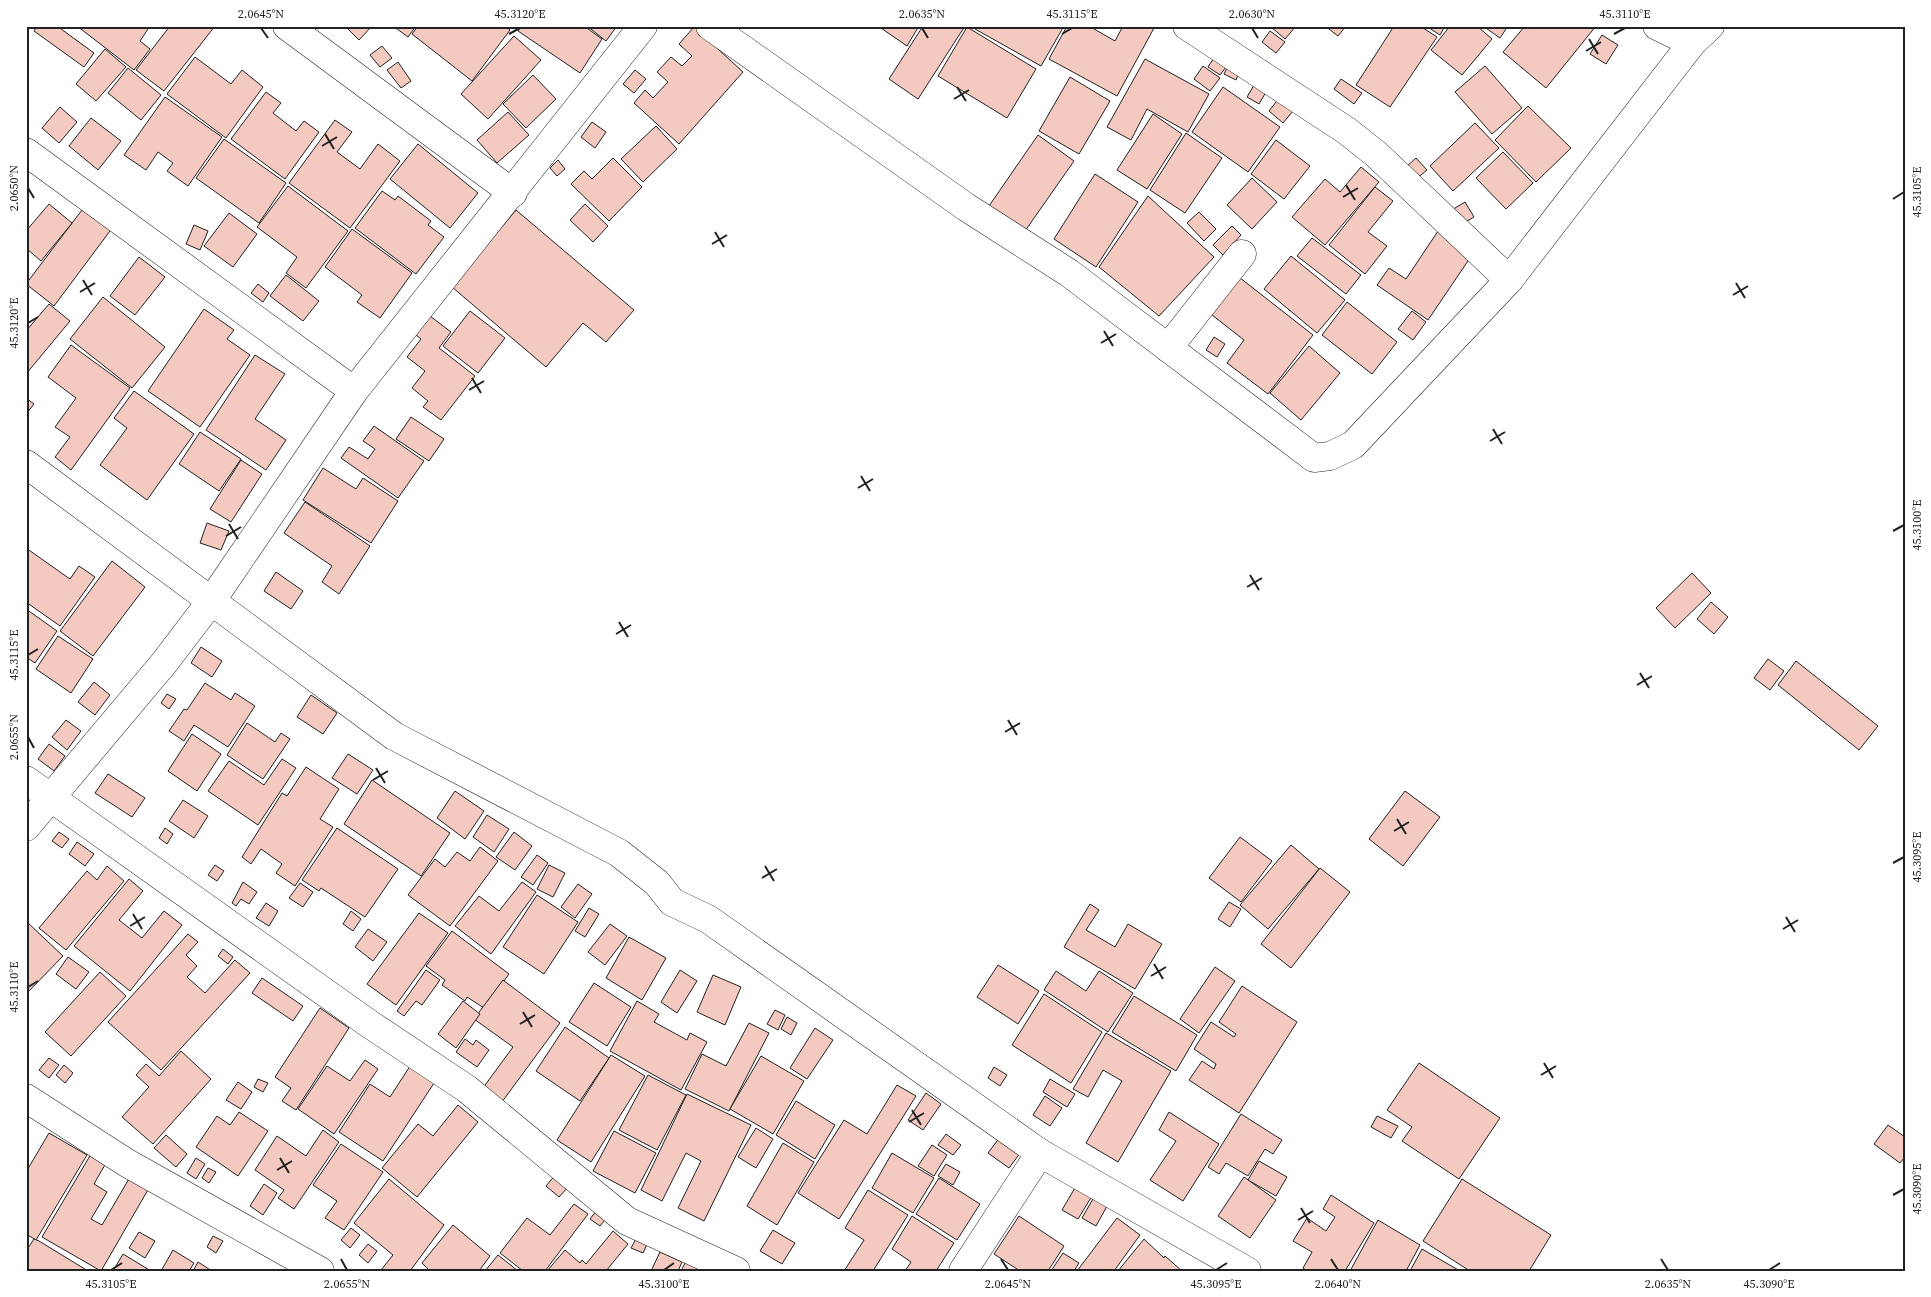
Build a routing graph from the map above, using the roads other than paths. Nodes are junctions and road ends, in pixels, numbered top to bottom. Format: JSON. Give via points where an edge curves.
{"nodes":[{"id":1,"x":287,"y":26,"type":"edge"},
{"id":2,"x":643,"y":26,"type":"edge"},
{"id":3,"x":710,"y":26,"type":"edge"},
{"id":4,"x":1186,"y":26,"type":"edge"},
{"id":5,"x":1657,"y":26,"type":"edge"},
{"id":6,"x":1701,"y":35,"type":"edge"},
{"id":7,"x":26,"y":152,"type":"edge"},
{"id":8,"x":513,"y":193,"type":"junction"},
{"id":9,"x":1242,"y":254,"type":"dead end"},
{"id":10,"x":1509,"y":280,"type":"junction"},
{"id":11,"x":1168,"y":348,"type":"junction"},
{"id":12,"x":354,"y":391,"type":"junction"},
{"id":13,"x":26,"y":464,"type":"edge"},
{"id":14,"x":212,"y":600,"type":"junction"},
{"id":15,"x":26,"y":780,"type":"edge"},
{"id":16,"x":51,"y":798,"type":"junction"},
{"id":17,"x":26,"y":828,"type":"edge"},
{"id":18,"x":26,"y":1098,"type":"edge"},
{"id":19,"x":1040,"y":1153,"type":"junction"},
{"id":20,"x":320,"y":1271,"type":"edge"},
{"id":21,"x":736,"y":1271,"type":"edge"},
{"id":22,"x":963,"y":1271,"type":"edge"},
{"id":23,"x":1247,"y":1271,"type":"edge"}],
"edges":[{"from":1,"to":8,"type":"street"},
{"from":2,"to":8,"type":"street"},
{"from":3,"to":11,"type":"street","via":[[966,207],[1069,273]]},
{"from":4,"to":10,"type":"street","via":[[1347,131],[1376,154]]},
{"from":5,"to":6,"type":"street"},
{"from":6,"to":10,"type":"street"},
{"from":7,"to":12,"type":"street"},
{"from":8,"to":12,"type":"street"},
{"from":9,"to":11,"type":"street"},
{"from":10,"to":11,"type":"street","via":[[1353,445],[1330,456],[1314,458]]},
{"from":12,"to":14,"type":"street"},
{"from":13,"to":14,"type":"street"},
{"from":14,"to":16,"type":"street","via":[[164,663]]},
{"from":14,"to":19,"type":"street","via":[[394,736],[619,853],[657,883],[672,902],[708,918]]},
{"from":15,"to":16,"type":"street"},
{"from":16,"to":17,"type":"street"},
{"from":16,"to":21,"type":"street","via":[[368,1023],[467,1089],[628,1222]]},
{"from":18,"to":20,"type":"street","via":[[127,1163]]},
{"from":19,"to":22,"type":"street"},
{"from":19,"to":23,"type":"street"}]}
